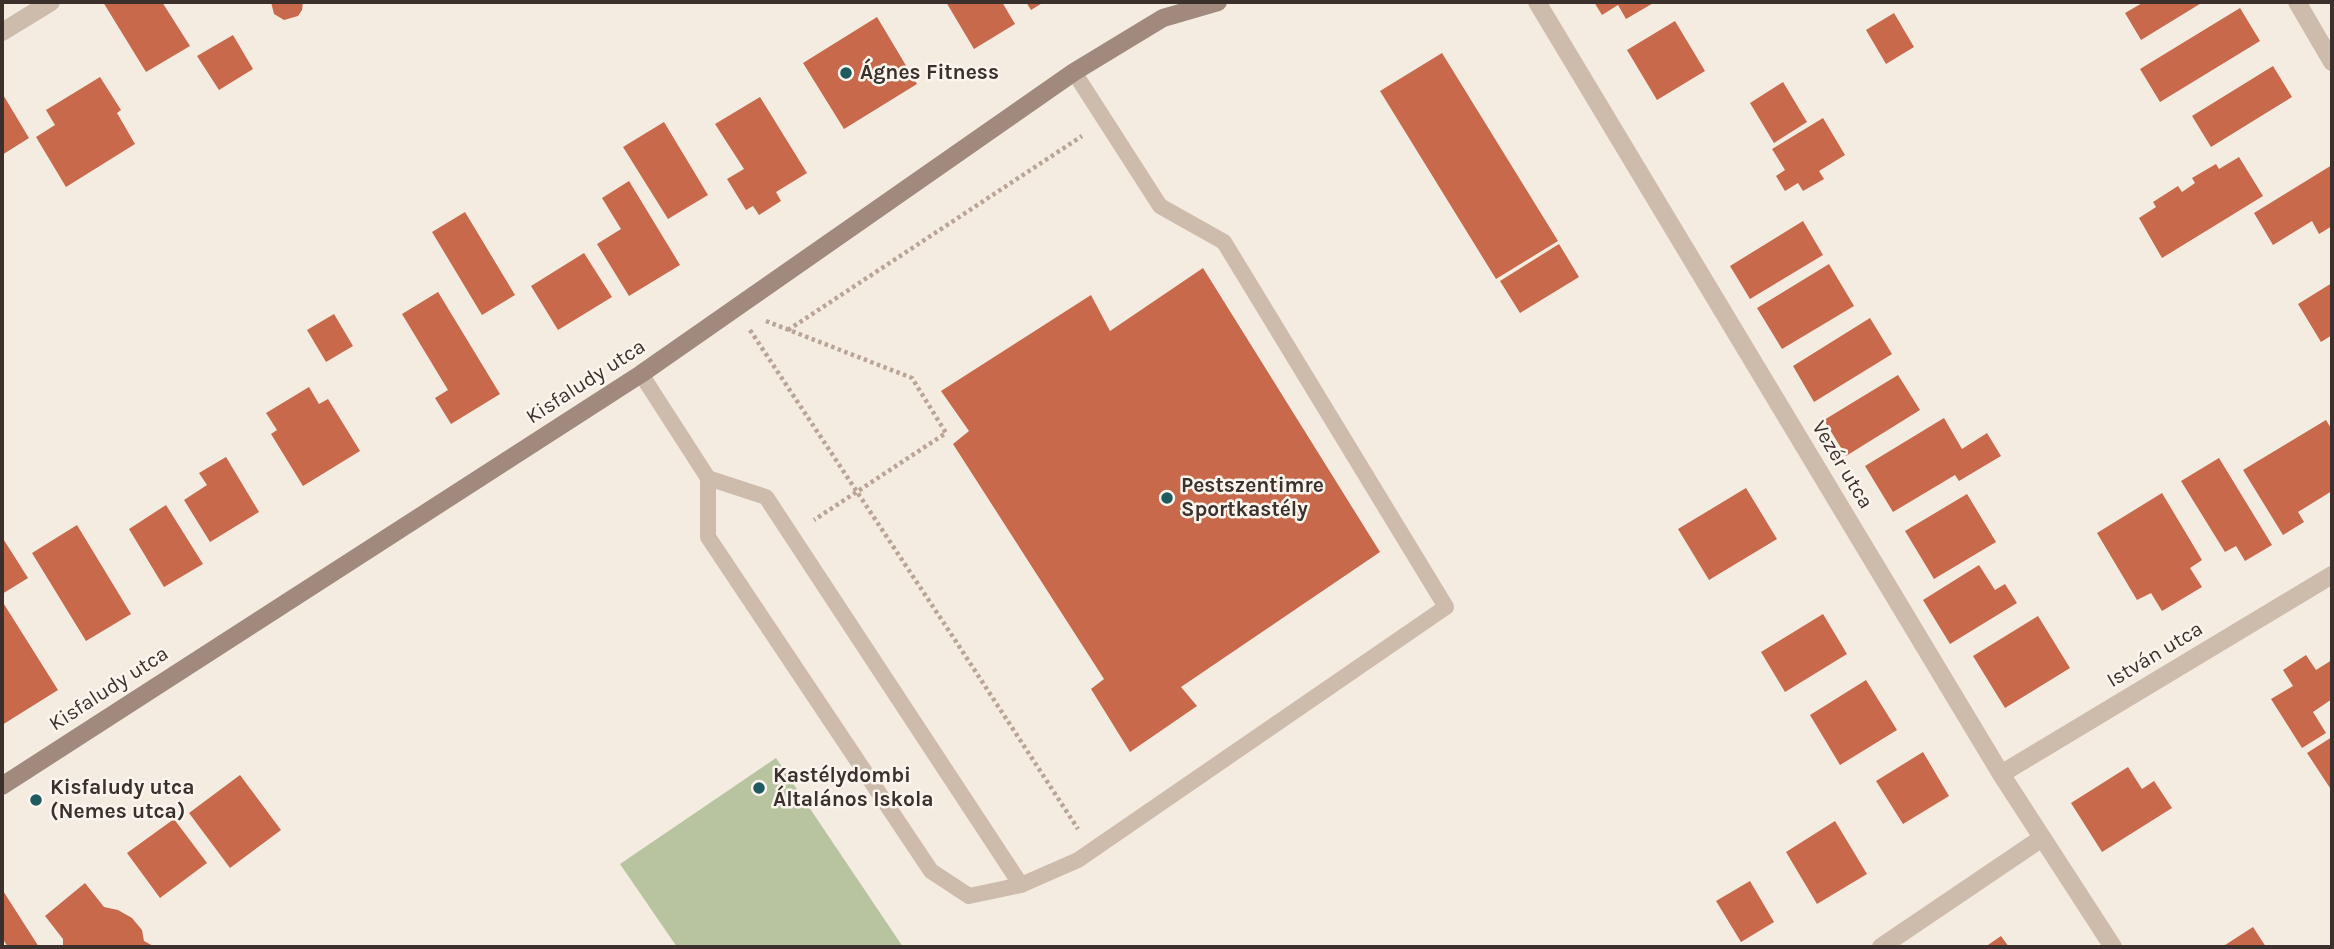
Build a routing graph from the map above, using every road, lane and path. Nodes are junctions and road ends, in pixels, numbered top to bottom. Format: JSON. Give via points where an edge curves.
{"nodes":[{"id":1,"x":51,"y":2,"type":"edge"},
{"id":2,"x":1184,"y":2,"type":"edge"},
{"id":3,"x":1218,"y":2,"type":"edge"},
{"id":4,"x":1537,"y":2,"type":"edge"},
{"id":5,"x":2297,"y":2,"type":"edge"},
{"id":6,"x":1163,"y":18,"type":"junction"},
{"id":7,"x":2,"y":32,"type":"edge"},
{"id":8,"x":2332,"y":62,"type":"edge"},
{"id":9,"x":1074,"y":72,"type":"junction"},
{"id":10,"x":1104,"y":121,"type":"junction"},
{"id":11,"x":736,"y":309,"type":"junction"},
{"id":12,"x":788,"y":330,"type":"junction"},
{"id":13,"x":641,"y":374,"type":"junction"},
{"id":14,"x":708,"y":478,"type":"junction"},
{"id":15,"x":857,"y":492,"type":"junction"},
{"id":16,"x":791,"y":535,"type":"junction"},
{"id":17,"x":2332,"y":575,"type":"edge"},
{"id":18,"x":2001,"y":774,"type":"junction"},
{"id":19,"x":2,"y":786,"type":"edge"},
{"id":20,"x":2042,"y":838,"type":"junction"},
{"id":21,"x":1092,"y":851,"type":"junction"},
{"id":22,"x":1021,"y":885,"type":"junction"},
{"id":23,"x":1881,"y":947,"type":"edge"},
{"id":24,"x":2113,"y":947,"type":"edge"}],
"edges":[{"from":1,"to":7,"type":"street"},
{"from":2,"to":6,"type":"street","name":"Kisfaludy utca"},
{"from":3,"to":6,"type":"street"},
{"from":4,"to":18,"type":"street","name":"Vezér utca"},
{"from":5,"to":8,"type":"street"},
{"from":6,"to":9,"type":"street","name":"Kisfaludy utca"},
{"from":9,"to":10,"type":"lane"},
{"from":9,"to":11,"type":"street","name":"Kisfaludy utca"},
{"from":10,"to":12,"type":"path"},
{"from":10,"to":21,"type":"lane","via":[[1160,206],[1224,242],[1446,607]]},
{"from":11,"to":12,"type":"path"},
{"from":11,"to":13,"type":"street","name":"Kisfaludy utca"},
{"from":11,"to":15,"type":"path"},
{"from":12,"to":15,"type":"path","via":[[912,378],[946,433]]},
{"from":13,"to":14,"type":"lane"},
{"from":13,"to":19,"type":"street","name":"Kisfaludy utca"},
{"from":14,"to":16,"type":"lane","via":[[766,497]]},
{"from":14,"to":22,"type":"lane","via":[[708,537],[931,871],[969,896]]},
{"from":15,"to":16,"type":"path"},
{"from":15,"to":21,"type":"path"},
{"from":16,"to":22,"type":"lane"},
{"from":17,"to":18,"type":"street","name":"István utca"},
{"from":18,"to":20,"type":"street","name":"Vezér utca"},
{"from":20,"to":23,"type":"street"},
{"from":20,"to":24,"type":"street","name":"Vezér utca"},
{"from":21,"to":22,"type":"lane"}]}
